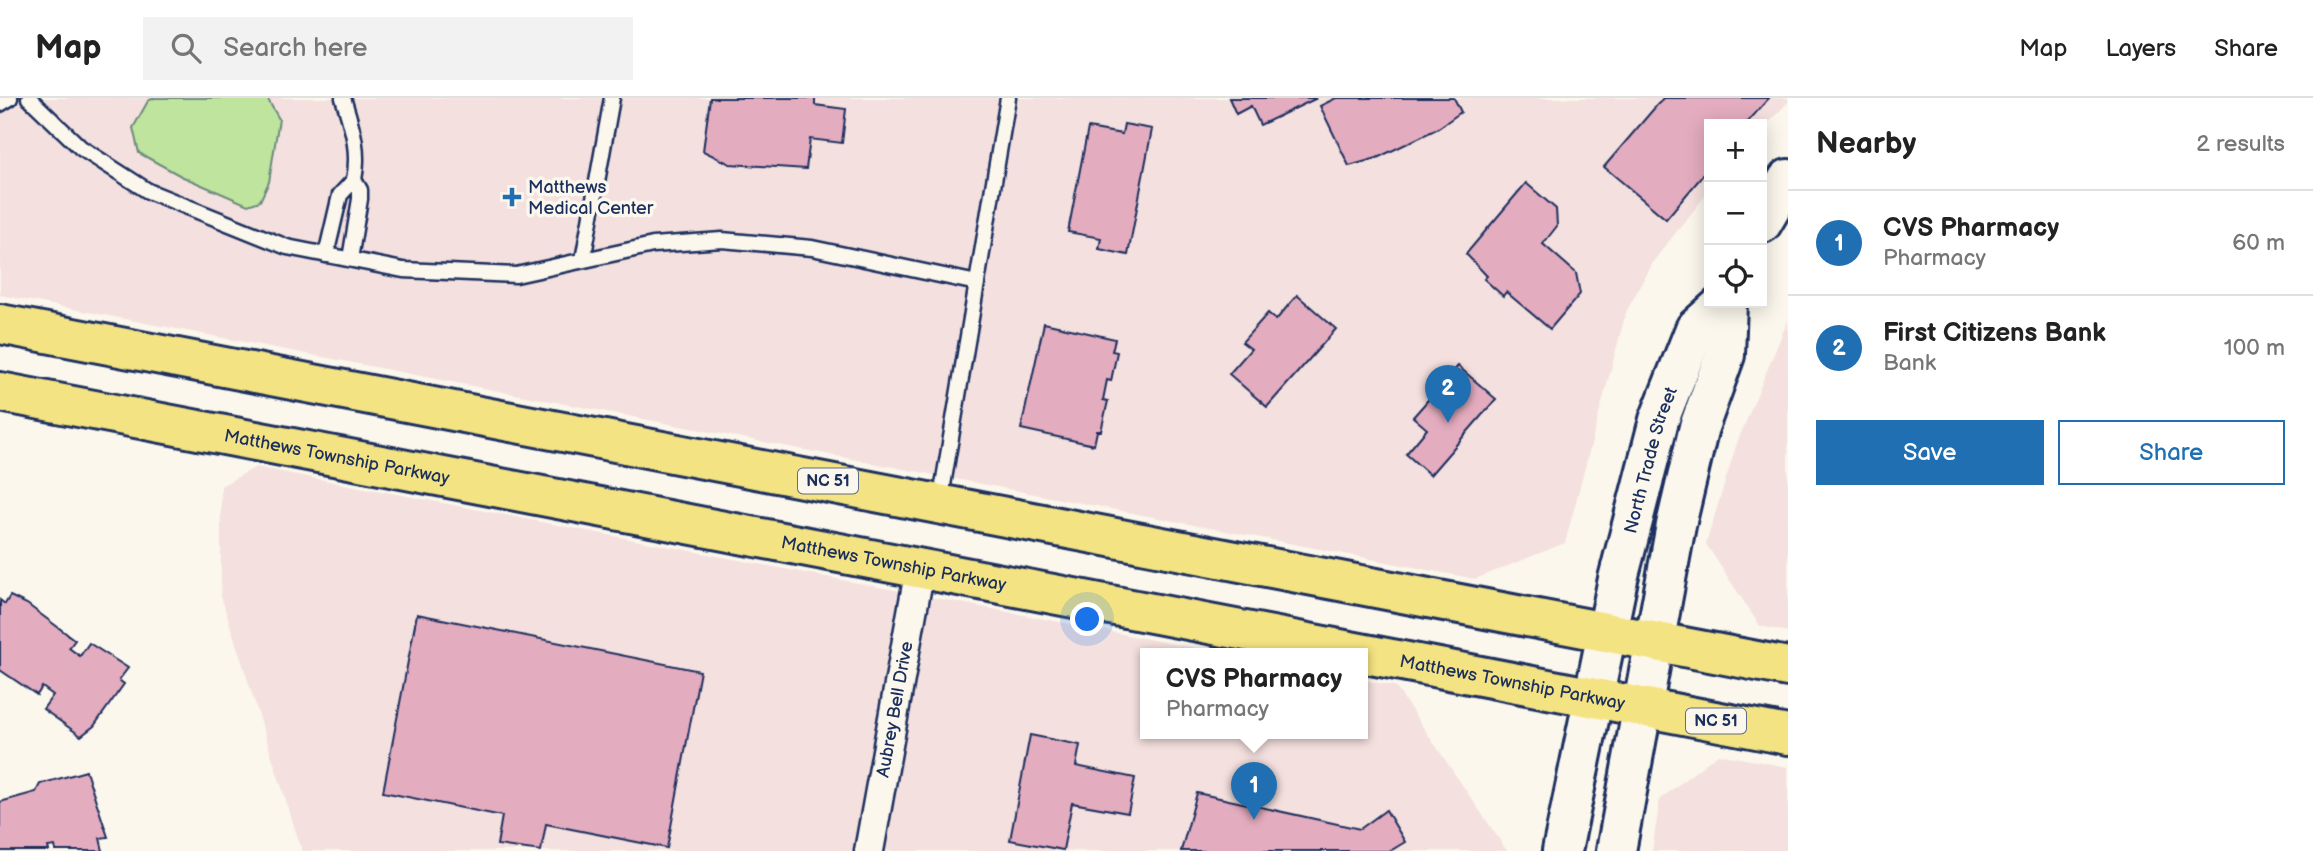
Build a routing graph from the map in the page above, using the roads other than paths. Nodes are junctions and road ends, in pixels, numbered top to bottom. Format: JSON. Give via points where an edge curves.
{"nodes":[{"id":1,"x":10,"y":98,"type":"edge"},
{"id":2,"x":29,"y":98,"type":"edge"},
{"id":3,"x":343,"y":98,"type":"edge"},
{"id":4,"x":612,"y":98,"type":"edge"},
{"id":5,"x":1008,"y":98,"type":"edge"},
{"id":6,"x":0,"y":104,"type":"edge"},
{"id":7,"x":354,"y":180,"type":"junction"},
{"id":8,"x":326,"y":255,"type":"junction"},
{"id":9,"x":350,"y":260,"type":"junction"},
{"id":10,"x":583,"y":260,"type":"junction"},
{"id":11,"x":977,"y":283,"type":"junction"},
{"id":12,"x":1720,"y":308,"type":"edge"},
{"id":13,"x":1726,"y":308,"type":"edge"},
{"id":14,"x":0,"y":324,"type":"edge"},
{"id":15,"x":0,"y":391,"type":"edge"},
{"id":16,"x":940,"y":503,"type":"junction"},
{"id":17,"x":920,"y":568,"type":"junction"},
{"id":18,"x":1607,"y":632,"type":"junction"},
{"id":19,"x":1655,"y":640,"type":"junction"},
{"id":20,"x":1338,"y":648,"type":"edge"},
{"id":21,"x":1368,"y":654,"type":"edge"},
{"id":22,"x":1788,"y":667,"type":"edge"},
{"id":23,"x":1594,"y":697,"type":"junction"},
{"id":24,"x":1645,"y":707,"type":"junction"},
{"id":25,"x":1788,"y":735,"type":"edge"},
{"id":26,"x":869,"y":851,"type":"edge"},
{"id":27,"x":1562,"y":851,"type":"edge"},
{"id":28,"x":1616,"y":851,"type":"edge"}],
"edges":[{"from":1,"to":6,"type":"lane"},
{"from":2,"to":8,"type":"lane","via":[[81,148],[148,191],[287,247]]},
{"from":3,"to":7,"type":"lane","via":[[355,133],[358,160]]},
{"from":4,"to":10,"type":"lane"},
{"from":5,"to":11,"type":"lane"},
{"from":7,"to":8,"type":"lane","via":[[340,195]]},
{"from":7,"to":9,"type":"lane","via":[[360,199]]},
{"from":8,"to":9,"type":"lane"},
{"from":9,"to":10,"type":"lane","via":[[403,270],[516,275]]},
{"from":10,"to":11,"type":"lane","via":[[653,244],[722,240],[812,248]]},
{"from":11,"to":16,"type":"lane"},
{"from":12,"to":18,"type":"main road","name":"North Trade Street","via":[[1695,329],[1659,420]]},
{"from":13,"to":19,"type":"main road","name":"North Trade Street","via":[[1725,355],[1693,453]]},
{"from":14,"to":16,"type":"main road","number":"NC 51"},
{"from":15,"to":17,"type":"main road","name":"Matthews Township Parkway","number":"NC 51"},
{"from":16,"to":18,"type":"main road","number":"NC 51"},
{"from":17,"to":20,"type":"main road","name":"Matthews Township Parkway","number":"NC 51"},
{"from":17,"to":26,"type":"street","name":"Aubrey Bell Drive"},
{"from":18,"to":19,"type":"main road","number":"NC 51"},
{"from":18,"to":23,"type":"main road","name":"North Trade Street"},
{"from":19,"to":22,"type":"main road","number":"NC 51"},
{"from":19,"to":24,"type":"main road","name":"North Trade Street"},
{"from":21,"to":23,"type":"main road","name":"Matthews Township Parkway","number":"NC 51"},
{"from":23,"to":24,"type":"main road","name":"Matthews Township Parkway","number":"NC 51"},
{"from":23,"to":27,"type":"main road","name":"North Trade Street"},
{"from":24,"to":25,"type":"main road","name":"Matthews Township Parkway","number":"NC 51"},
{"from":24,"to":28,"type":"main road","name":"North Trade Street"}]}
